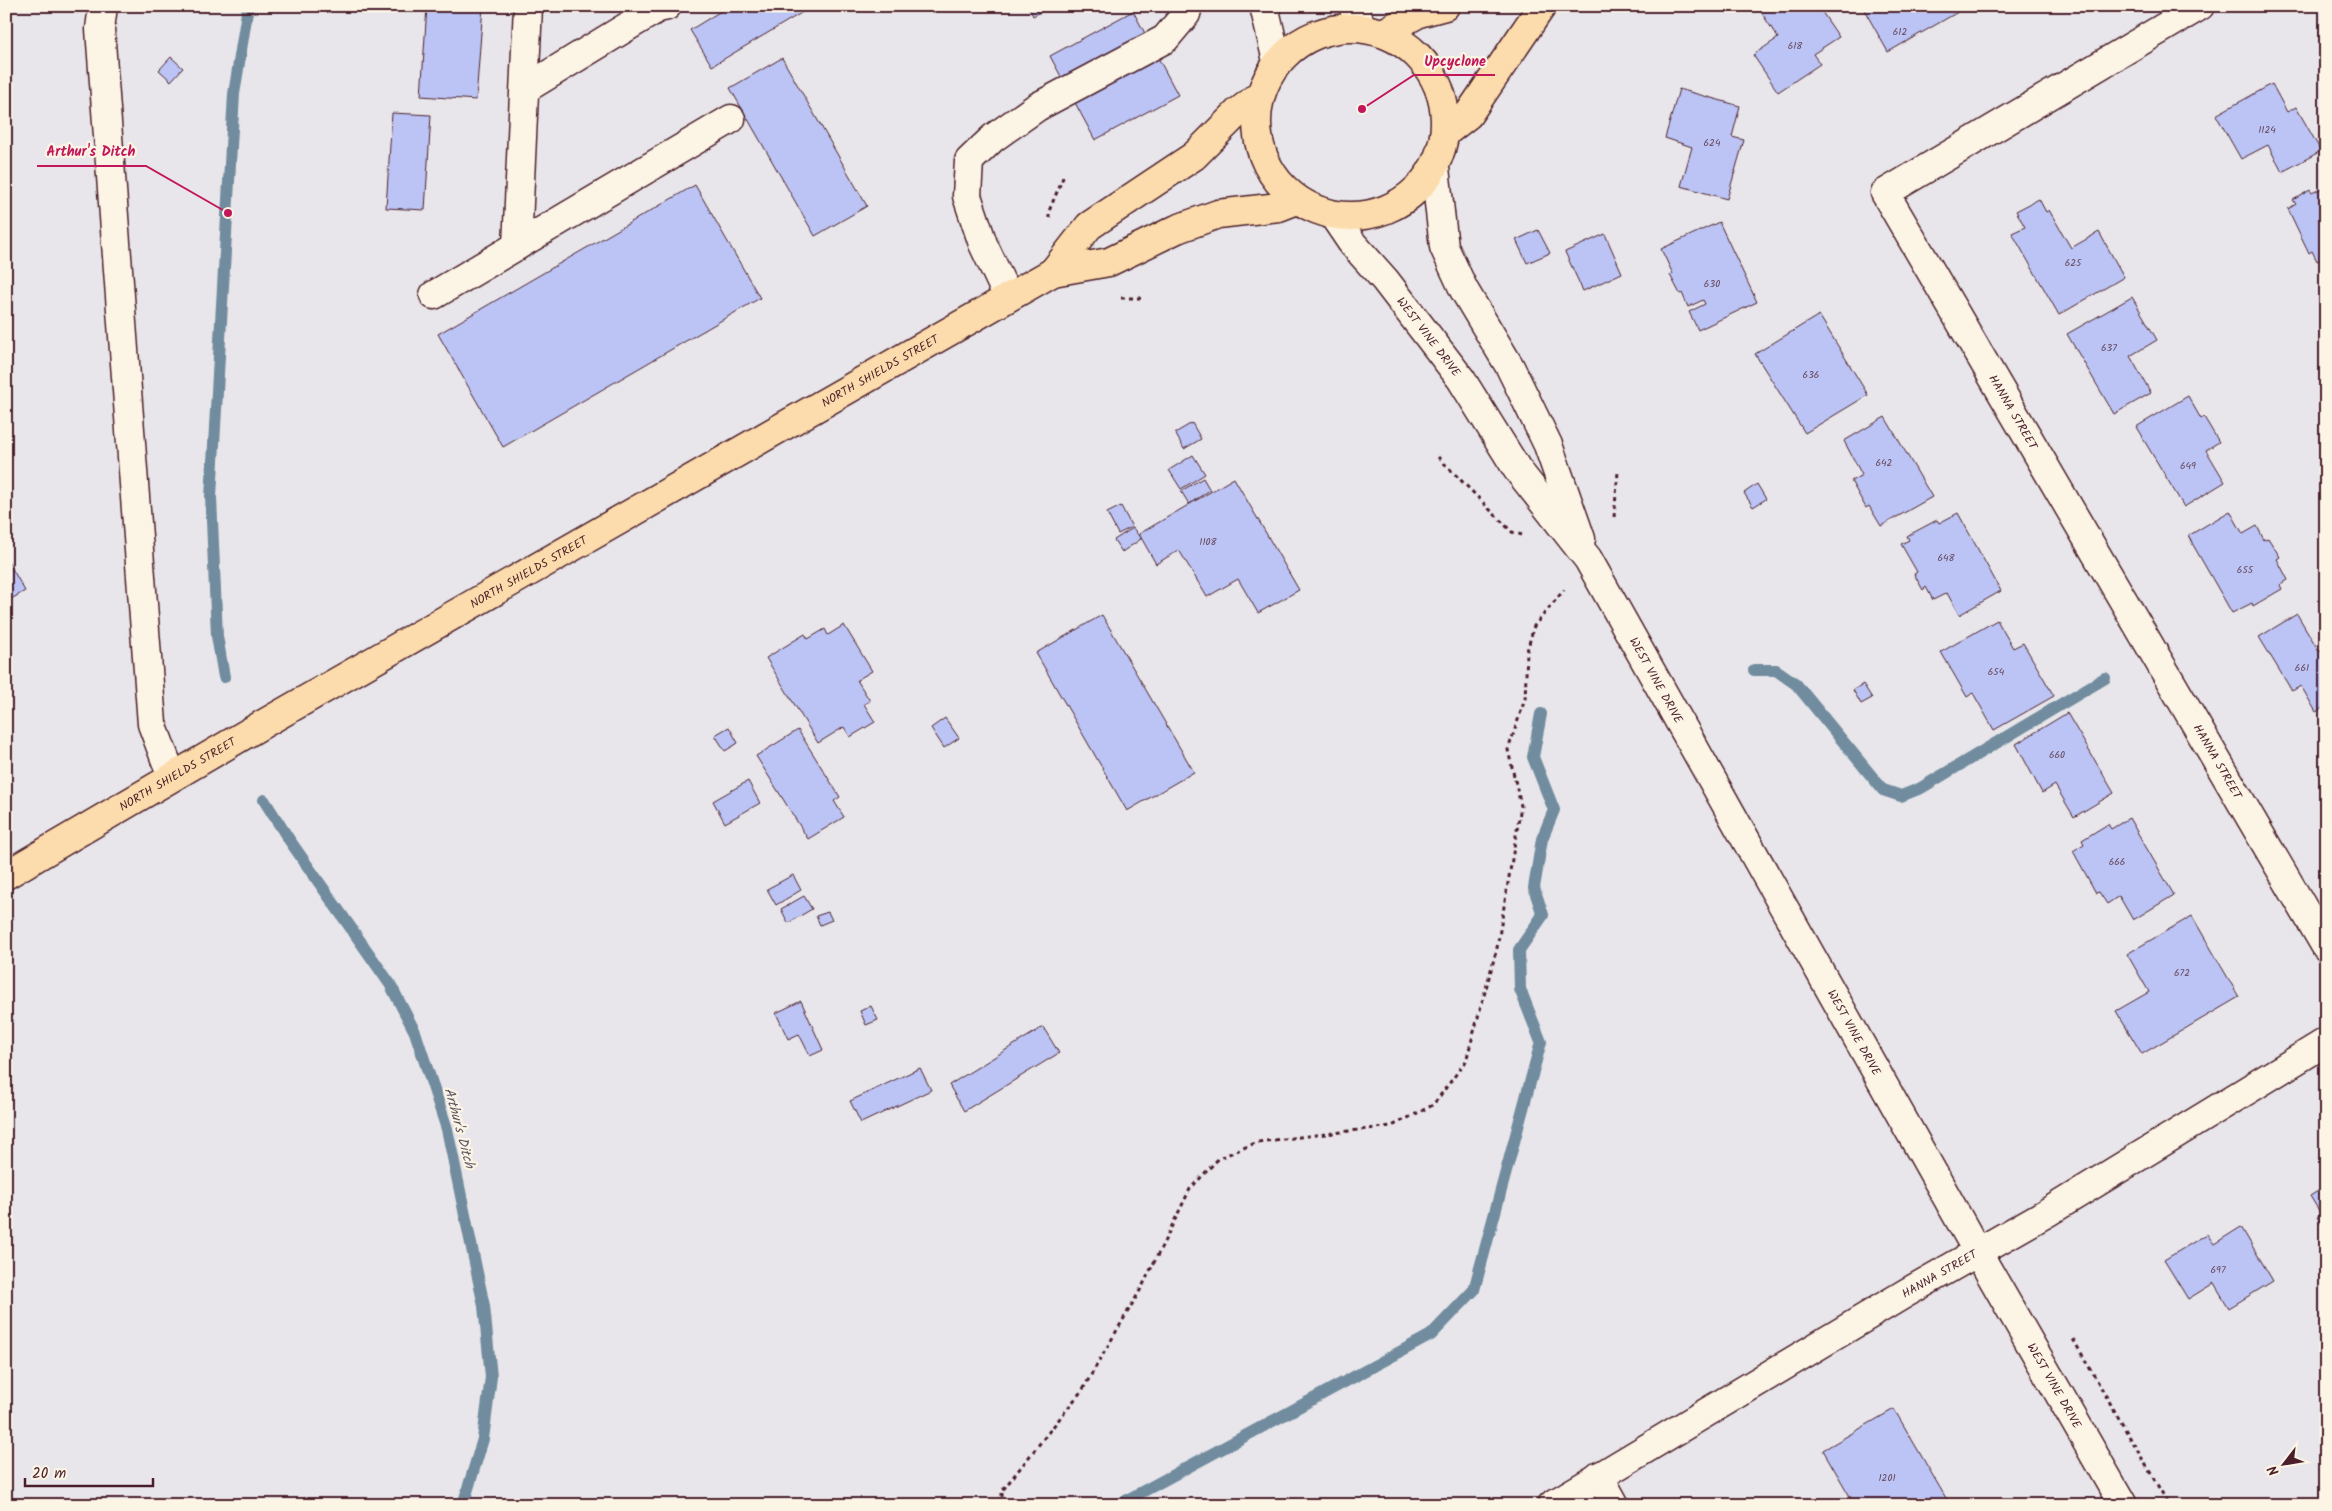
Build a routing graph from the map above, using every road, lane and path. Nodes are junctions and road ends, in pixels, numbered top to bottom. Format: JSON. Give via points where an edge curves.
{"nodes":[{"id":1,"x":103,"y":6,"type":"edge"},
{"id":2,"x":528,"y":6,"type":"edge"},
{"id":3,"x":666,"y":6,"type":"edge"},
{"id":4,"x":1188,"y":6,"type":"edge"},
{"id":5,"x":1264,"y":6,"type":"edge"},
{"id":6,"x":1445,"y":6,"type":"edge"},
{"id":7,"x":1542,"y":6,"type":"edge"},
{"id":8,"x":2200,"y":6,"type":"edge"},
{"id":9,"x":1367,"y":22,"type":"edge"},
{"id":10,"x":1277,"y":61,"type":"junction"},
{"id":11,"x":524,"y":89,"type":"junction"},
{"id":12,"x":1259,"y":96,"type":"junction"},
{"id":13,"x":731,"y":119,"type":"dead end"},
{"id":14,"x":1445,"y":133,"type":"junction"},
{"id":15,"x":1435,"y":168,"type":"junction"},
{"id":16,"x":1297,"y":200,"type":"junction"},
{"id":17,"x":1333,"y":215,"type":"junction"},
{"id":18,"x":516,"y":246,"type":"junction"},
{"id":19,"x":1053,"y":272,"type":"junction"},
{"id":20,"x":434,"y":295,"type":"dead end"},
{"id":21,"x":1008,"y":297,"type":"junction"},
{"id":22,"x":1588,"y":559,"type":"junction"},
{"id":23,"x":183,"y":770,"type":"junction"},
{"id":24,"x":6,"y":875,"type":"edge"},
{"id":25,"x":2326,"y":947,"type":"edge"},
{"id":26,"x":2326,"y":1042,"type":"edge"},
{"id":27,"x":1977,"y":1251,"type":"junction"},
{"id":28,"x":1599,"y":1476,"type":"junction"},
{"id":29,"x":1002,"y":1505,"type":"edge"},
{"id":30,"x":1552,"y":1505,"type":"edge"},
{"id":31,"x":1615,"y":1505,"type":"edge"},
{"id":32,"x":2123,"y":1505,"type":"edge"}],
"edges":[{"from":1,"to":23,"type":"street","via":[[100,30],[152,724]]},
{"from":2,"to":11,"type":"street"},
{"from":3,"to":11,"type":"street"},
{"from":4,"to":21,"type":"street","via":[[1186,14],[1166,39],[1037,107],[993,138],[969,161],[967,196],[983,244]]},
{"from":5,"to":10,"type":"street"},
{"from":6,"to":9,"type":"main road"},
{"from":7,"to":14,"type":"main road","via":[[1468,114]]},
{"from":8,"to":25,"type":"street","name":"HANNA STREET","via":[[1885,193]]},
{"from":9,"to":10,"type":"main road","via":[[1312,36],[1293,46]]},
{"from":9,"to":14,"type":"main road","via":[[1411,48],[1432,72],[1442,102]]},
{"from":10,"to":12,"type":"main road"},
{"from":11,"to":18,"type":"street"},
{"from":12,"to":16,"type":"main road","via":[[1258,125],[1266,162]]},
{"from":12,"to":19,"type":"main road","name":"NORTH SHIELDS STREET","via":[[1194,156],[1089,226]]},
{"from":13,"to":18,"type":"street"},
{"from":14,"to":15,"type":"main road"},
{"from":15,"to":17,"type":"main road","via":[[1420,188],[1401,204],[1378,215],[1353,218]]},
{"from":15,"to":22,"type":"street","name":"WEST VINE DRIVE","via":[[1444,247],[1464,290],[1510,367],[1548,445]]},
{"from":16,"to":17,"type":"main road"},
{"from":16,"to":19,"type":"main road","name":"NORTH SHIELDS STREET","via":[[1279,207],[1218,214],[1177,229],[1109,262]]},
{"from":17,"to":22,"type":"street","name":"WEST VINE DRIVE","via":[[1461,379],[1517,469]]},
{"from":18,"to":20,"type":"street"},
{"from":19,"to":21,"type":"main road","name":"NORTH SHIELDS STREET"},
{"from":21,"to":23,"type":"main road","name":"NORTH SHIELDS STREET"},
{"from":22,"to":27,"type":"street","name":"WEST VINE DRIVE"},
{"from":22,"to":29,"type":"path","via":[[1534,626],[1527,650],[1525,699],[1508,750],[1522,806],[1497,948],[1466,1061],[1433,1105],[1392,1126],[1258,1142],[1219,1158],[1190,1189],[1142,1287],[1083,1389],[1002,1492]]},
{"from":23,"to":24,"type":"main road","name":"NORTH SHIELDS STREET"},
{"from":26,"to":27,"type":"street","name":"HANNA STREET","via":[[2048,1212]]},
{"from":27,"to":28,"type":"street","name":"HANNA STREET"},
{"from":27,"to":32,"type":"street","name":"WEST VINE DRIVE"},
{"from":28,"to":30,"type":"street","name":"HANNA STREET"},
{"from":28,"to":31,"type":"street"}]}
